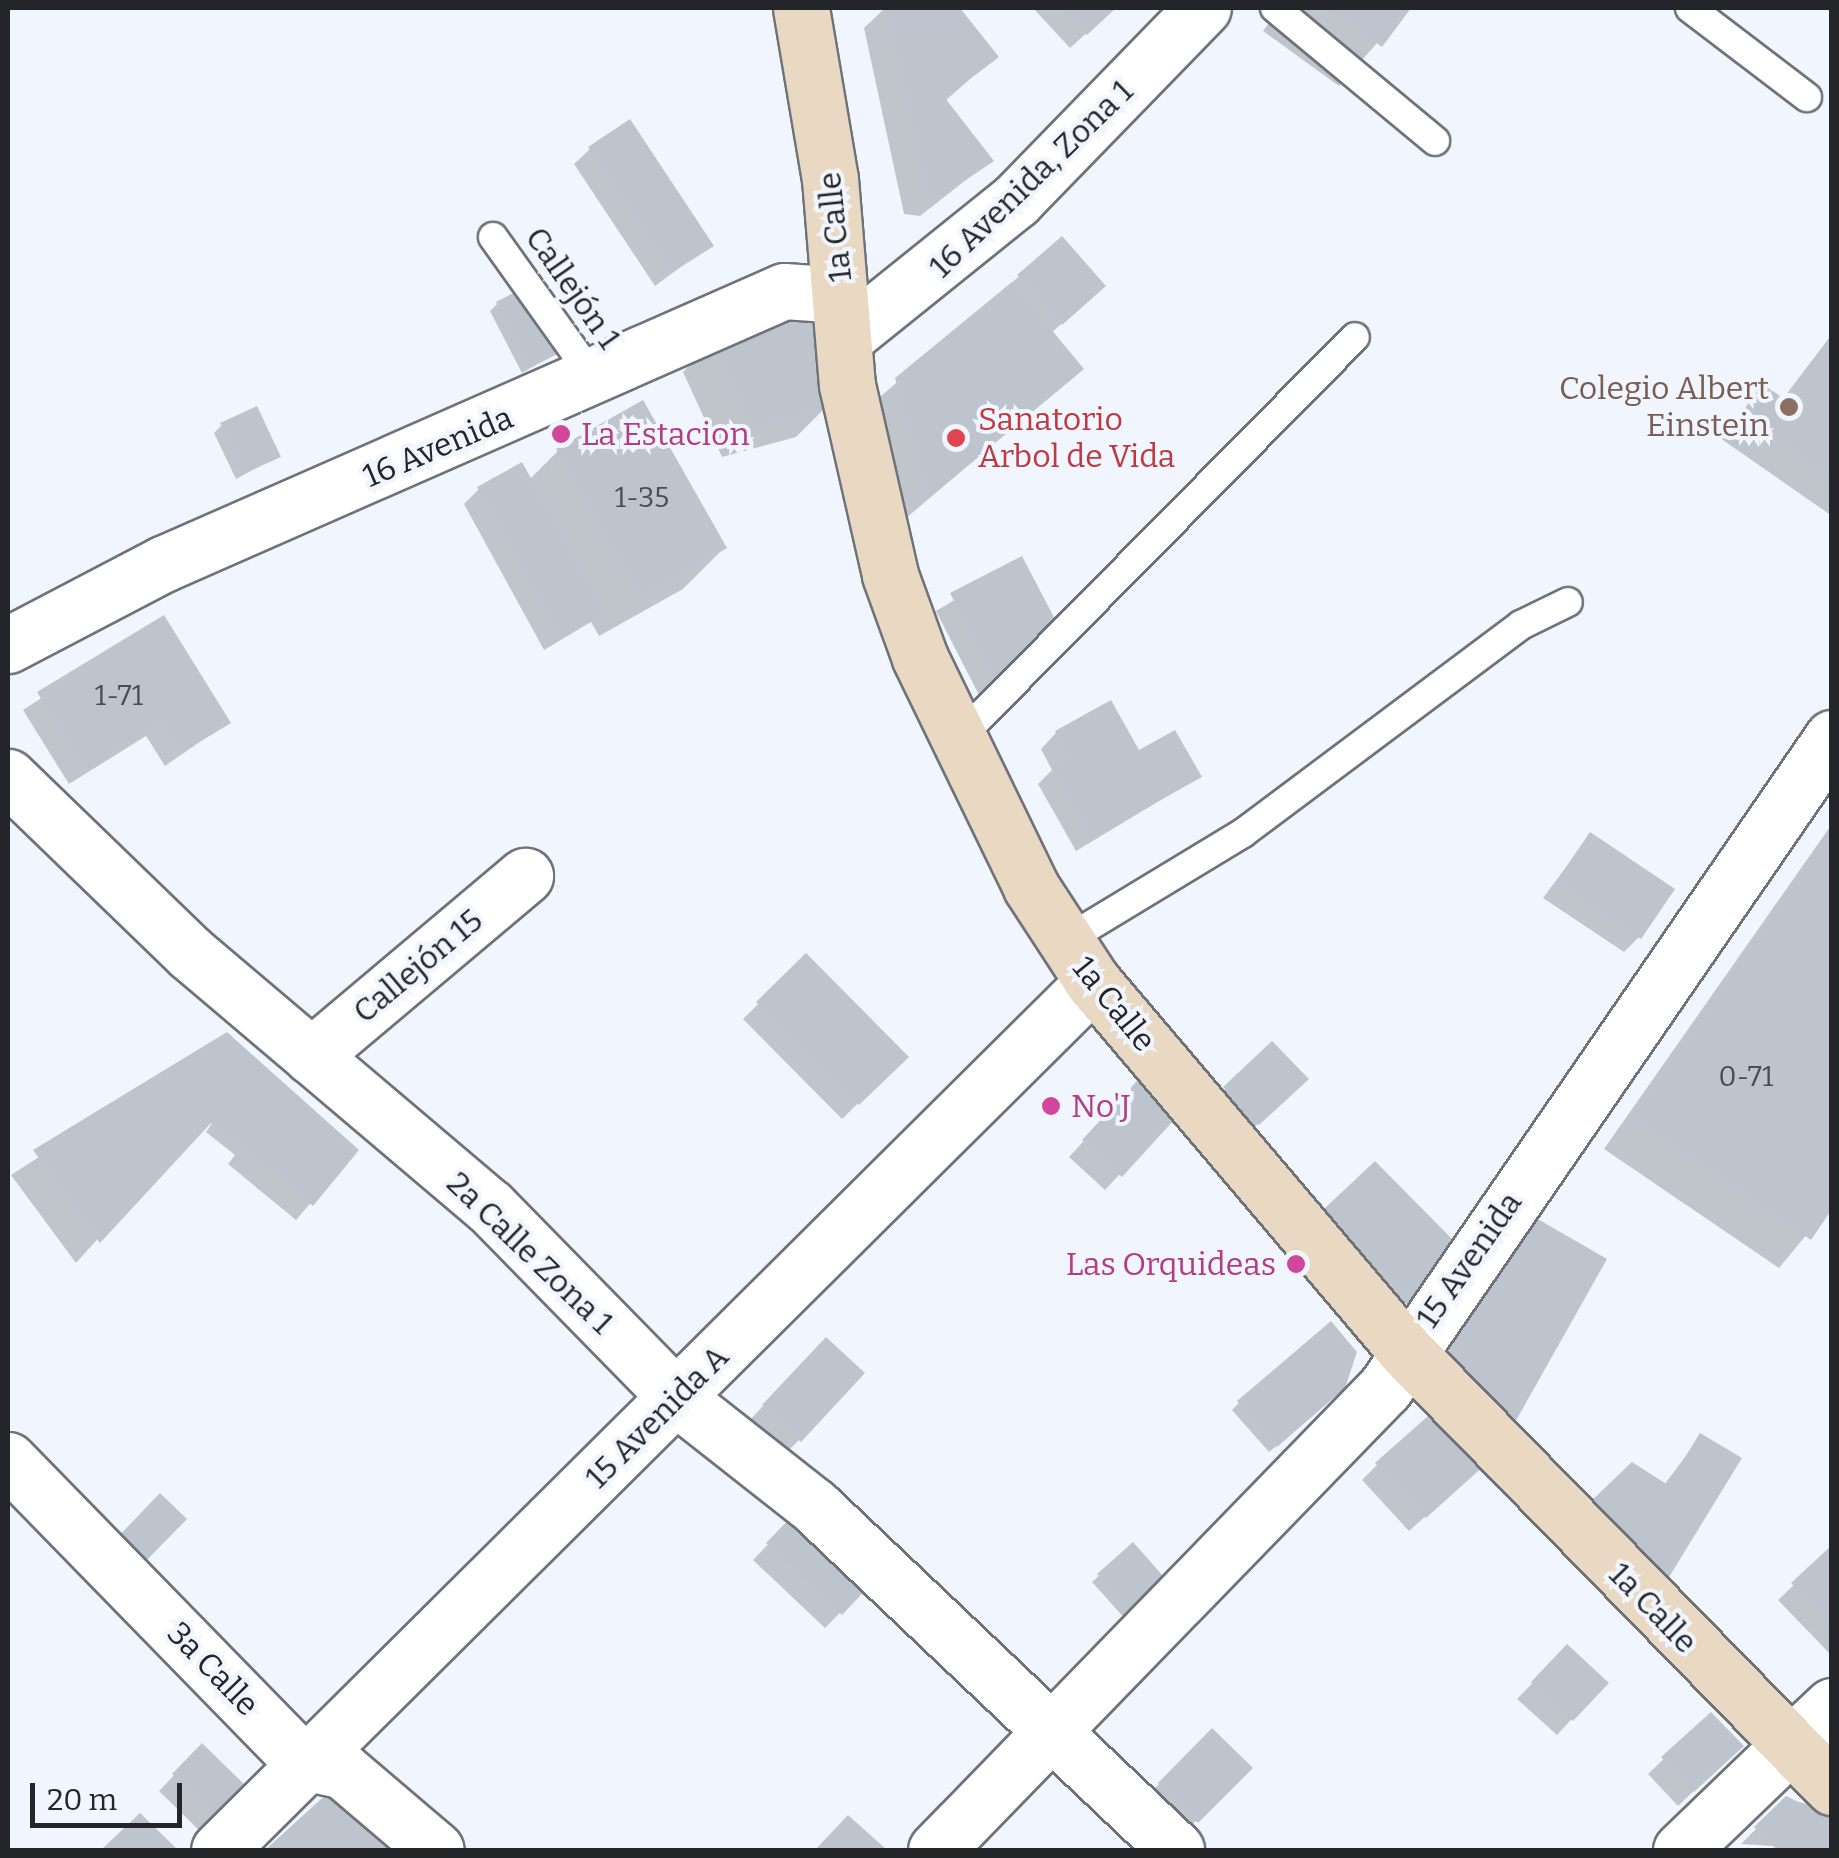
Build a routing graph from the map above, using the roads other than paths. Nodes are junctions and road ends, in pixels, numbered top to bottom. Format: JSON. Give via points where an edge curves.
{"nodes":[{"id":1,"x":801,"y":8,"type":"edge"},
{"id":2,"x":1203,"y":8,"type":"edge"},
{"id":3,"x":1274,"y":8,"type":"edge"},
{"id":4,"x":1690,"y":8,"type":"edge"},
{"id":5,"x":1808,"y":96,"type":"dead end"},
{"id":6,"x":1435,"y":141,"type":"dead end"},
{"id":7,"x":493,"y":237,"type":"dead end"},
{"id":8,"x":847,"y":336,"type":"junction"},
{"id":9,"x":1354,"y":337,"type":"dead end"},
{"id":10,"x":595,"y":380,"type":"junction"},
{"id":11,"x":1568,"y":602,"type":"dead end"},
{"id":12,"x":8,"y":645,"type":"edge"},
{"id":13,"x":1832,"y":738,"type":"edge"},
{"id":14,"x":957,"y":740,"type":"junction"},
{"id":15,"x":8,"y":777,"type":"edge"},
{"id":16,"x":525,"y":876,"type":"dead end"},
{"id":17,"x":1078,"y":962,"type":"junction"},
{"id":18,"x":310,"y":1056,"type":"junction"},
{"id":19,"x":1406,"y":1351,"type":"junction"},
{"id":20,"x":678,"y":1399,"type":"junction"},
{"id":21,"x":8,"y":1460,"type":"edge"},
{"id":22,"x":1832,"y":1706,"type":"edge"},
{"id":23,"x":1047,"y":1734,"type":"junction"},
{"id":24,"x":1788,"y":1748,"type":"junction"},
{"id":25,"x":304,"y":1762,"type":"junction"},
{"id":26,"x":1832,"y":1787,"type":"edge"},
{"id":27,"x":219,"y":1850,"type":"edge"},
{"id":28,"x":436,"y":1850,"type":"edge"},
{"id":29,"x":936,"y":1850,"type":"edge"},
{"id":30,"x":1176,"y":1850,"type":"edge"},
{"id":31,"x":1681,"y":1850,"type":"edge"}],
"edges":[{"from":1,"to":8,"type":"main road","name":"1a Calle"},
{"from":2,"to":8,"type":"street","name":"16 Avenida, Zona 1","via":[[1016,200]]},
{"from":3,"to":6,"type":"lane"},
{"from":4,"to":5,"type":"lane"},
{"from":7,"to":10,"type":"lane","name":"Callejón 1"},
{"from":8,"to":10,"type":"street","name":"16 Avenida","via":[[840,304],[801,287]]},
{"from":8,"to":14,"type":"main road","name":"1a Calle","via":[[854,421],[890,574]]},
{"from":9,"to":14,"type":"lane"},
{"from":10,"to":12,"type":"street","name":"16 Avenida","via":[[164,564]]},
{"from":11,"to":17,"type":"lane","via":[[1521,625]]},
{"from":13,"to":19,"type":"street","name":"15 Avenida"},
{"from":14,"to":17,"type":"main road","name":"1a Calle"},
{"from":15,"to":18,"type":"street","name":"2a Calle Zona 1"},
{"from":16,"to":18,"type":"street","name":"Callejón 15"},
{"from":17,"to":19,"type":"main road","name":"1a Calle"},
{"from":17,"to":20,"type":"street","name":"15 Avenida A"},
{"from":18,"to":20,"type":"street","name":"2a Calle Zona 1","via":[[490,1207]]},
{"from":19,"to":23,"type":"street","name":"15 Avenida","via":[[1365,1412]]},
{"from":19,"to":24,"type":"main road","name":"1a Calle"},
{"from":20,"to":23,"type":"street","name":"2a Calle Zona 1","via":[[814,1506]]},
{"from":20,"to":25,"type":"street","name":"15 Avenida A"},
{"from":21,"to":25,"type":"street","name":"3a Calle"},
{"from":22,"to":24,"type":"street"},
{"from":23,"to":29,"type":"street","name":"15 Avenida"},
{"from":23,"to":30,"type":"street","name":"2a Calle Zona 1"},
{"from":24,"to":26,"type":"main road","name":"1a Calle"},
{"from":24,"to":31,"type":"street"},
{"from":25,"to":27,"type":"street","name":"15 Avenida A"},
{"from":25,"to":28,"type":"street","name":"3a Calle","via":[[342,1770]]}]}
